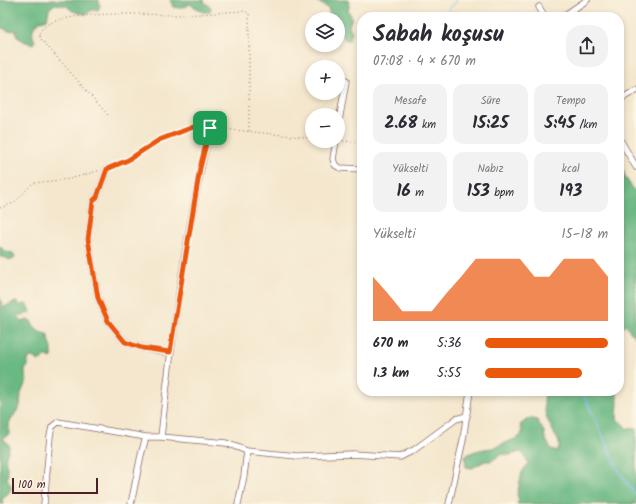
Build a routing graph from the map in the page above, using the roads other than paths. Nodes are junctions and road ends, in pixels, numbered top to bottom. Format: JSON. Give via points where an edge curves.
{"nodes":[{"id":1,"x":587,"y":0,"type":"edge"},
{"id":2,"x":539,"y":7,"type":"dead end"},
{"id":3,"x":542,"y":12,"type":"edge"},
{"id":4,"x":569,"y":12,"type":"edge"},
{"id":5,"x":346,"y":81,"type":"dead end"},
{"id":6,"x":636,"y":90,"type":"edge"},
{"id":7,"x":624,"y":97,"type":"edge"},
{"id":8,"x":341,"y":108,"type":"edge"},
{"id":9,"x":210,"y":128,"type":"road end"},
{"id":10,"x":624,"y":147,"type":"edge"},
{"id":11,"x":335,"y":148,"type":"edge"},
{"id":12,"x":636,"y":167,"type":"edge"},
{"id":13,"x":107,"y":169,"type":"road end"},
{"id":14,"x":357,"y":169,"type":"edge"},
{"id":15,"x":170,"y":352,"type":"junction"},
{"id":16,"x":469,"y":396,"type":"edge"},
{"id":17,"x":467,"y":416,"type":"junction"},
{"id":18,"x":146,"y":437,"type":"junction"},
{"id":19,"x":161,"y":437,"type":"junction"},
{"id":20,"x":247,"y":451,"type":"junction"},
{"id":21,"x":44,"y":504,"type":"edge"},
{"id":22,"x":130,"y":504,"type":"edge"},
{"id":23,"x":238,"y":504,"type":"edge"},
{"id":24,"x":449,"y":504,"type":"edge"}],
"edges":[{"from":1,"to":4,"type":"street"},
{"from":2,"to":3,"type":"street"},
{"from":5,"to":8,"type":"street"},
{"from":6,"to":7,"type":"street"},
{"from":9,"to":15,"type":"street","via":[[199,176]]},
{"from":10,"to":12,"type":"street"},
{"from":11,"to":14,"type":"street","via":[[333,159],[335,165],[340,168]]},
{"from":13,"to":15,"type":"street","via":[[97,197],[93,201],[88,239],[98,298],[108,321],[125,342],[142,348]]},
{"from":15,"to":19,"type":"street"},
{"from":16,"to":17,"type":"street"},
{"from":17,"to":20,"type":"street","via":[[456,419],[414,450],[400,457],[353,454],[297,456]]},
{"from":17,"to":24,"type":"street"},
{"from":18,"to":19,"type":"street"},
{"from":18,"to":21,"type":"street","via":[[58,422],[52,427],[50,436]]},
{"from":18,"to":22,"type":"street"},
{"from":19,"to":20,"type":"street","via":[[226,443]]},
{"from":20,"to":23,"type":"street"}]}
